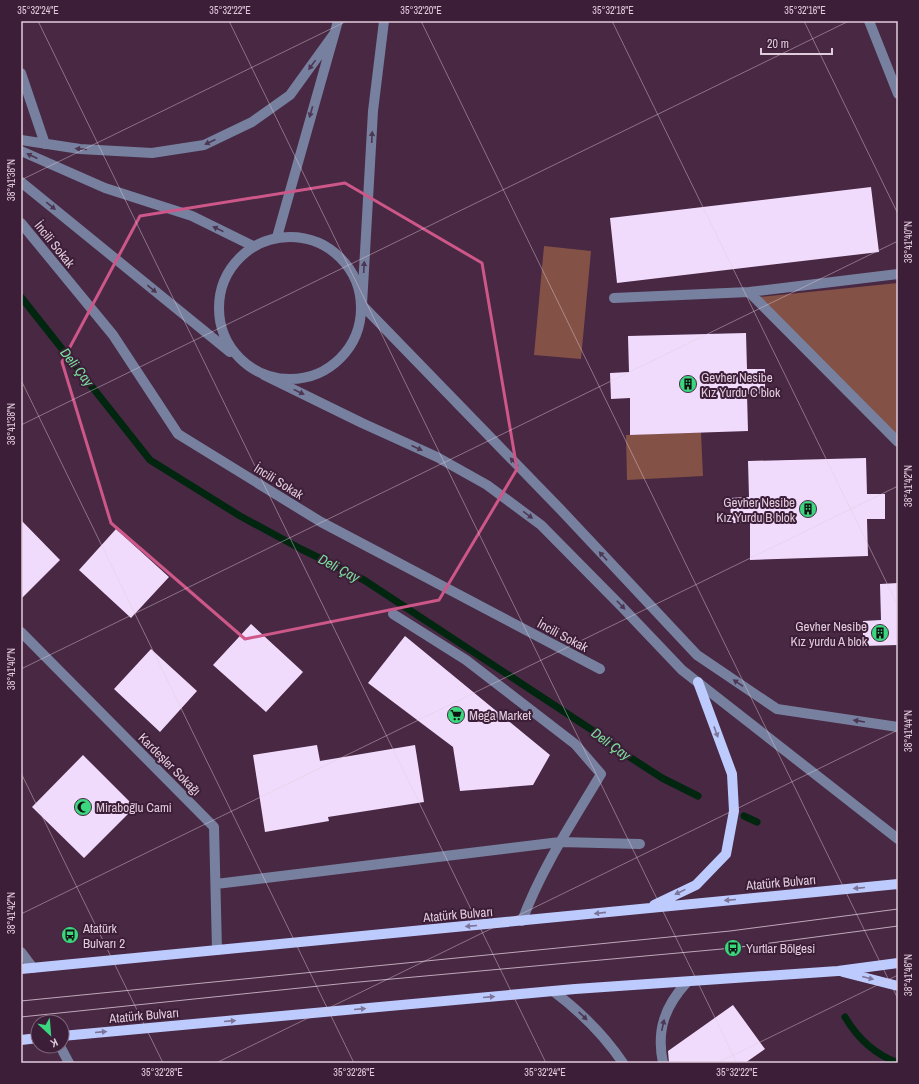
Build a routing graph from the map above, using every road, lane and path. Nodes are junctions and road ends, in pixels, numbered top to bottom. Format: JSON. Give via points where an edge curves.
{"nodes":[{"id":1,"x":338,"y":21,"type":"edge"},
{"id":2,"x":384,"y":21,"type":"edge"},
{"id":3,"x":869,"y":21,"type":"edge"},
{"id":4,"x":334,"y":34,"type":"junction"},
{"id":5,"x":21,"y":73,"type":"edge"},
{"id":6,"x":898,"y":94,"type":"edge"},
{"id":7,"x":21,"y":140,"type":"edge"},
{"id":8,"x":46,"y":144,"type":"junction"},
{"id":9,"x":21,"y":151,"type":"edge"},
{"id":10,"x":21,"y":182,"type":"edge"},
{"id":11,"x":21,"y":223,"type":"edge"},
{"id":12,"x":277,"y":237,"type":"junction"},
{"id":13,"x":254,"y":246,"type":"junction"},
{"id":14,"x":898,"y":274,"type":"edge"},
{"id":15,"x":749,"y":292,"type":"junction"},
{"id":16,"x":614,"y":298,"type":"dead end"},
{"id":17,"x":362,"y":306,"type":"junction"},
{"id":18,"x":244,"y":364,"type":"junction"},
{"id":19,"x":264,"y":375,"type":"junction"},
{"id":20,"x":898,"y":442,"type":"edge"},
{"id":21,"x":393,"y":614,"type":"dead end"},
{"id":22,"x":21,"y":632,"type":"edge"},
{"id":23,"x":600,"y":669,"type":"dead end"},
{"id":24,"x":698,"y":682,"type":"junction"},
{"id":25,"x":898,"y":727,"type":"edge"},
{"id":26,"x":898,"y":839,"type":"edge"},
{"id":27,"x":560,"y":842,"type":"junction"},
{"id":28,"x":640,"y":844,"type":"dead end"},
{"id":29,"x":216,"y":884,"type":"junction"},
{"id":30,"x":898,"y":884,"type":"edge"},
{"id":31,"x":646,"y":909,"type":"junction"},
{"id":32,"x":522,"y":921,"type":"junction"},
{"id":33,"x":217,"y":950,"type":"junction"},
{"id":34,"x":21,"y":952,"type":"edge"},
{"id":35,"x":898,"y":963,"type":"edge"},
{"id":36,"x":33,"y":968,"type":"junction"},
{"id":37,"x":21,"y":969,"type":"edge"},
{"id":38,"x":838,"y":971,"type":"junction"},
{"id":39,"x":686,"y":982,"type":"junction"},
{"id":40,"x":898,"y":986,"type":"edge"},
{"id":41,"x":553,"y":991,"type":"junction"},
{"id":42,"x":70,"y":1035,"type":"edge"},
{"id":43,"x":64,"y":1054,"type":"edge"},
{"id":44,"x":69,"y":1063,"type":"edge"},
{"id":45,"x":624,"y":1063,"type":"edge"},
{"id":46,"x":664,"y":1063,"type":"edge"}],
"edges":[{"from":1,"to":4,"type":"street"},
{"from":17,"to":2,"type":"street","one_way":true,"via":[[373,111]]},
{"from":3,"to":6,"type":"street"},
{"from":4,"to":8,"type":"street","one_way":true,"via":[[290,96],[252,122],[204,145],[152,153],[80,149]]},
{"from":4,"to":12,"type":"street","one_way":true},
{"from":5,"to":8,"type":"street"},
{"from":7,"to":8,"type":"street"},
{"from":13,"to":9,"type":"street","one_way":true,"via":[[192,216],[106,188]]},
{"from":10,"to":18,"type":"street","one_way":true},
{"from":11,"to":23,"type":"street","name":"İncili Sokak","via":[[113,335],[178,434],[320,522]]},
{"from":12,"to":13,"type":"street"},
{"from":12,"to":17,"type":"street","via":[[302,237],[325,245],[344,260],[357,281]]},
{"from":13,"to":18,"type":"street","via":[[231,268],[223,281],[218,303],[220,326],[229,347]]},
{"from":14,"to":15,"type":"street"},
{"from":15,"to":16,"type":"street"},
{"from":15,"to":20,"type":"street"},
{"from":17,"to":19,"type":"street","via":[[358,330],[347,352],[330,367],[309,377],[287,380]]},
{"from":25,"to":17,"type":"street","one_way":true,"via":[[777,709],[698,655]]},
{"from":18,"to":19,"type":"street"},
{"from":19,"to":24,"type":"street","one_way":true,"via":[[437,456],[487,486],[541,525],[682,670]]},
{"from":21,"to":27,"type":"street","via":[[466,660],[503,688],[575,744],[602,774]]},
{"from":22,"to":29,"type":"street","name":"Kardeşler Sokağı","via":[[214,827]]},
{"from":24,"to":26,"type":"street"},
{"from":24,"to":31,"type":"main road","one_way":true,"via":[[732,774],[734,811],[726,854],[696,885]]},
{"from":27,"to":28,"type":"street"},
{"from":27,"to":29,"type":"street"},
{"from":27,"to":32,"type":"street","via":[[530,899]]},
{"from":29,"to":33,"type":"street","name":"Kardeşler Sokağı"},
{"from":30,"to":31,"type":"main road","name":"Atatürk Bulvarı","one_way":true},
{"from":31,"to":32,"type":"main road","name":"Atatürk Bulvarı","one_way":true},
{"from":32,"to":33,"type":"main road","name":"Atatürk Bulvarı","one_way":true},
{"from":33,"to":36,"type":"main road","name":"Atatürk Bulvarı"},
{"from":34,"to":36,"type":"street"},
{"from":35,"to":38,"type":"main road","name":"Atatürk Bulvarı"},
{"from":36,"to":37,"type":"main road","name":"Atatürk Bulvarı"},
{"from":38,"to":39,"type":"main road","name":"Atatürk Bulvarı"},
{"from":38,"to":40,"type":"main road","one_way":true},
{"from":39,"to":41,"type":"main road","name":"Atatürk Bulvarı"},
{"from":46,"to":39,"type":"street","one_way":true,"via":[[660,1039],[662,1025],[675,994]]},
{"from":42,"to":41,"type":"main road","name":"Atatürk Bulvarı","one_way":true},
{"from":41,"to":45,"type":"street","one_way":true,"via":[[595,1027]]},
{"from":43,"to":44,"type":"street"}]}
